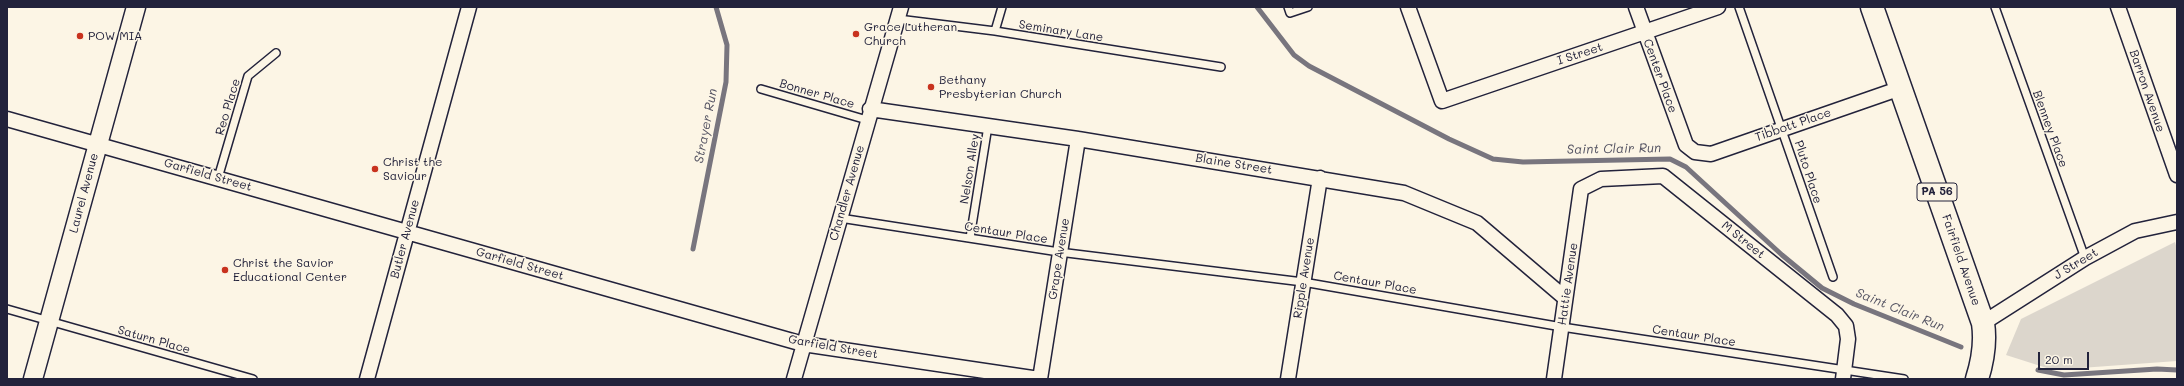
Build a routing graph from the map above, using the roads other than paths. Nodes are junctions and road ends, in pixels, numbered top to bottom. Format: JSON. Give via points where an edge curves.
{"nodes":[{"id":1,"x":136,"y":7,"type":"edge"},
{"id":2,"x":469,"y":7,"type":"edge"},
{"id":3,"x":1002,"y":7,"type":"edge"},
{"id":4,"x":1308,"y":7,"type":"edge"},
{"id":5,"x":1408,"y":7,"type":"edge"},
{"id":6,"x":1636,"y":7,"type":"edge"},
{"id":7,"x":1718,"y":7,"type":"edge"},
{"id":8,"x":1739,"y":7,"type":"edge"},
{"id":9,"x":1872,"y":7,"type":"edge"},
{"id":10,"x":1996,"y":7,"type":"edge"},
{"id":11,"x":2118,"y":7,"type":"edge"},
{"id":12,"x":1289,"y":10,"type":"edge"},
{"id":13,"x":899,"y":13,"type":"edge"},
{"id":14,"x":995,"y":31,"type":"junction"},
{"id":15,"x":1644,"y":33,"type":"junction"},
{"id":16,"x":276,"y":53,"type":"dead end"},
{"id":17,"x":1221,"y":67,"type":"dead end"},
{"id":18,"x":1901,"y":88,"type":"junction"},
{"id":19,"x":761,"y":90,"type":"dead end"},
{"id":20,"x":869,"y":115,"type":"junction"},
{"id":21,"x":7,"y":119,"type":"edge"},
{"id":22,"x":988,"y":126,"type":"junction"},
{"id":23,"x":1783,"y":128,"type":"junction"},
{"id":24,"x":1078,"y":139,"type":"junction"},
{"id":25,"x":98,"y":144,"type":"junction"},
{"id":26,"x":1686,"y":145,"type":"joint"},
{"id":27,"x":2177,"y":175,"type":"edge"},
{"id":28,"x":218,"y":178,"type":"junction"},
{"id":29,"x":1320,"y":178,"type":"junction"},
{"id":30,"x":1581,"y":189,"type":"joint"},
{"id":31,"x":840,"y":218,"type":"junction"},
{"id":32,"x":2177,"y":222,"type":"edge"},
{"id":33,"x":408,"y":232,"type":"junction"},
{"id":34,"x":970,"y":238,"type":"junction"},
{"id":35,"x":1059,"y":252,"type":"junction"},
{"id":36,"x":2085,"y":258,"type":"junction"},
{"id":37,"x":1833,"y":277,"type":"dead end"},
{"id":38,"x":1303,"y":282,"type":"junction"},
{"id":39,"x":1565,"y":298,"type":"junction"},
{"id":40,"x":7,"y":309,"type":"edge"},
{"id":41,"x":49,"y":321,"type":"junction"},
{"id":42,"x":1983,"y":323,"type":"junction"},
{"id":43,"x":1562,"y":327,"type":"junction"},
{"id":44,"x":803,"y":344,"type":"junction"},
{"id":45,"x":1844,"y":375,"type":"edge"},
{"id":46,"x":33,"y":379,"type":"edge"},
{"id":47,"x":253,"y":379,"type":"edge"},
{"id":48,"x":367,"y":379,"type":"edge"},
{"id":49,"x":794,"y":379,"type":"edge"},
{"id":50,"x":1040,"y":379,"type":"edge"},
{"id":51,"x":1288,"y":379,"type":"edge"},
{"id":52,"x":1554,"y":379,"type":"edge"},
{"id":53,"x":1904,"y":379,"type":"edge"},
{"id":54,"x":1978,"y":379,"type":"edge"}],
"edges":[{"from":1,"to":25,"type":"street","name":"Laurel Avenue"},
{"from":2,"to":33,"type":"street","name":"Butler Avenue"},
{"from":3,"to":14,"type":"lane"},
{"from":4,"to":12,"type":"lane"},
{"from":5,"to":15,"type":"street","name":"I Street","via":[[1442,101]]},
{"from":6,"to":15,"type":"street","name":"Center Place"},
{"from":7,"to":15,"type":"street","name":"I Street"},
{"from":8,"to":23,"type":"lane","name":"Pluto Place"},
{"from":9,"to":18,"type":"highway","name":"Fairfield Avenue","number":"PA 56"},
{"from":10,"to":36,"type":"lane","name":"Blenney Place"},
{"from":11,"to":27,"type":"street","name":"Barron Avenue"},
{"from":13,"to":14,"type":"lane","name":"Seminary Lane"},
{"from":13,"to":20,"type":"street","name":"Chandler Avenue"},
{"from":14,"to":17,"type":"lane","name":"Seminary Lane"},
{"from":15,"to":26,"type":"street","name":"Center Place"},
{"from":16,"to":28,"type":"lane","name":"Reo Place","via":[[248,76]]},
{"from":18,"to":23,"type":"street","name":"Tibbott Place"},
{"from":18,"to":42,"type":"highway","name":"Fairfield Avenue","number":"PA 56"},
{"from":19,"to":20,"type":"lane","name":"Bonner Place"},
{"from":20,"to":22,"type":"street","name":"Blaine Street"},
{"from":20,"to":31,"type":"street","name":"Chandler Avenue"},
{"from":21,"to":25,"type":"street","name":"Garfield Street"},
{"from":22,"to":24,"type":"street","name":"Blaine Street"},
{"from":22,"to":34,"type":"lane","name":"Nelson Alley"},
{"from":23,"to":26,"type":"street","name":"Tibbott Place","via":[[1711,154],[1695,152]]},
{"from":23,"to":37,"type":"lane","name":"Pluto Place"},
{"from":24,"to":29,"type":"street","name":"Blaine Street"},
{"from":24,"to":35,"type":"street","name":"Grape Avenue"},
{"from":25,"to":28,"type":"street","name":"Garfield Street"},
{"from":25,"to":41,"type":"street","name":"Laurel Avenue"},
{"from":28,"to":33,"type":"street","name":"Garfield Street"},
{"from":29,"to":38,"type":"street","name":"Ripple Avenue"},
{"from":29,"to":39,"type":"street","name":"Blaine Street","via":[[1404,193],[1477,224]]},
{"from":30,"to":39,"type":"street","name":"Hattie Avenue"},
{"from":30,"to":45,"type":"street","name":"M Street","via":[[1601,179],[1663,176],[1846,326],[1848,339]]},
{"from":31,"to":34,"type":"lane","name":"Centaur Place"},
{"from":31,"to":44,"type":"street","name":"Chandler Avenue"},
{"from":32,"to":36,"type":"street","name":"J Street","via":[[2135,231]]},
{"from":33,"to":44,"type":"street","name":"Garfield Street"},
{"from":33,"to":48,"type":"street","name":"Butler Avenue"},
{"from":34,"to":35,"type":"lane","name":"Centaur Place"},
{"from":35,"to":38,"type":"lane","name":"Centaur Place"},
{"from":35,"to":50,"type":"street","name":"Grape Avenue"},
{"from":36,"to":42,"type":"street","name":"J Street"},
{"from":38,"to":43,"type":"lane","name":"Centaur Place"},
{"from":38,"to":51,"type":"street","name":"Ripple Avenue"},
{"from":39,"to":43,"type":"street","name":"Hattie Avenue"},
{"from":40,"to":41,"type":"lane","name":"Saturn Place"},
{"from":41,"to":46,"type":"street","name":"Laurel Avenue"},
{"from":41,"to":47,"type":"lane","name":"Saturn Place"},
{"from":42,"to":54,"type":"highway","name":"Fairfield Avenue","number":"PA 56","via":[[1984,355]]},
{"from":43,"to":45,"type":"lane","name":"Centaur Place"},
{"from":43,"to":52,"type":"street","name":"Hattie Avenue"},
{"from":44,"to":49,"type":"street","name":"Chandler Avenue"},
{"from":44,"to":50,"type":"street","name":"Garfield Street"},
{"from":45,"to":53,"type":"lane","name":"Centaur Place"}]}
